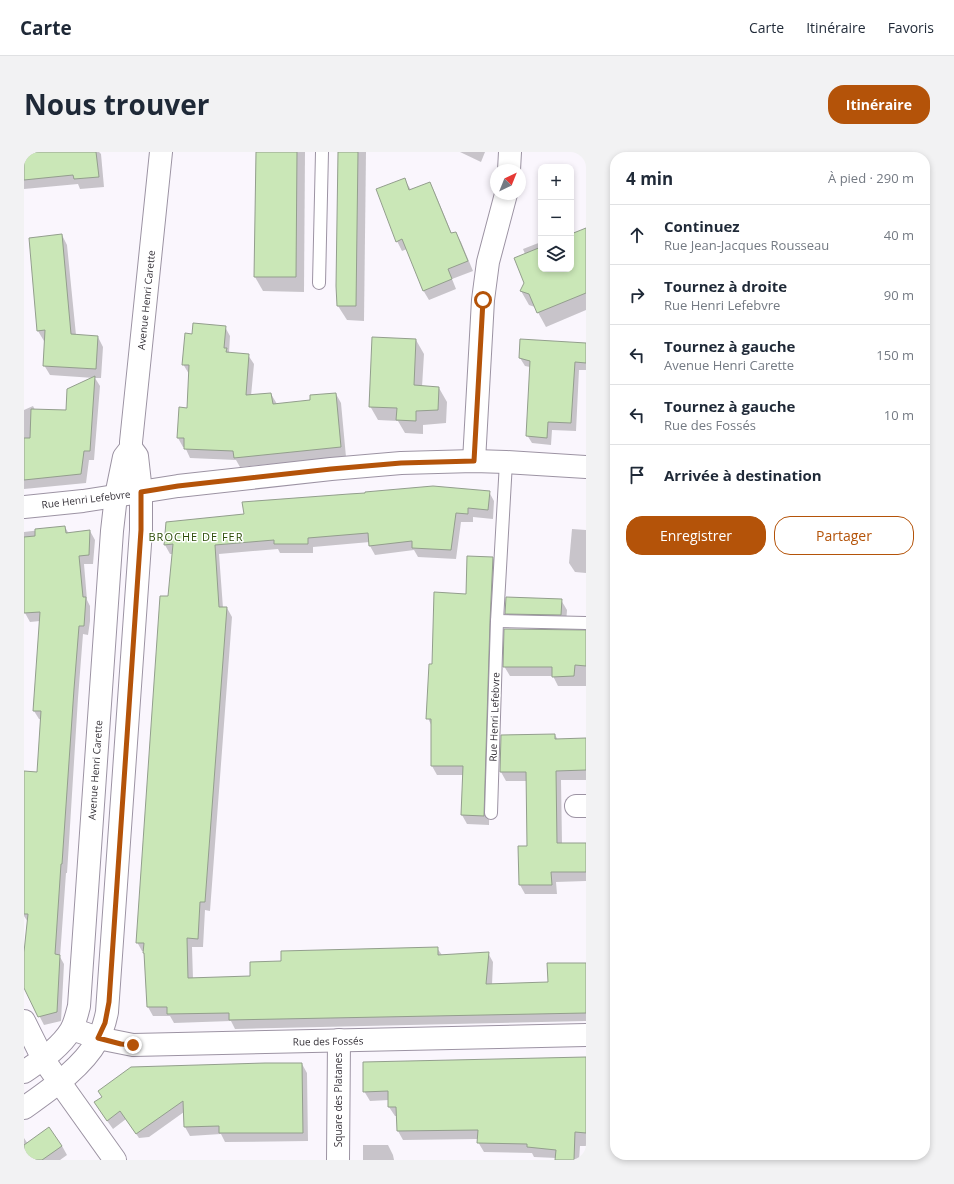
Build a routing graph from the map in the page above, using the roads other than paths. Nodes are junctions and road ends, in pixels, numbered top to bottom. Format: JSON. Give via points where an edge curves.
{"nodes":[{"id":1,"x":161,"y":152,"type":"edge"},
{"id":2,"x":322,"y":152,"type":"edge"},
{"id":3,"x":510,"y":152,"type":"edge"},
{"id":4,"x":509,"y":164,"type":"edge"},
{"id":5,"x":504,"y":200,"type":"edge"},
{"id":6,"x":319,"y":283,"type":"dead end"},
{"id":7,"x":131,"y":448,"type":"junction"},
{"id":8,"x":474,"y":461,"type":"junction"},
{"id":9,"x":506,"y":462,"type":"junction"},
{"id":10,"x":586,"y":467,"type":"edge"},
{"id":11,"x":141,"y":492,"type":"junction"},
{"id":12,"x":116,"y":496,"type":"junction"},
{"id":13,"x":24,"y":507,"type":"edge"},
{"id":14,"x":497,"y":621,"type":"junction"},
{"id":15,"x":586,"y":623,"type":"edge"},
{"id":16,"x":96,"y":768,"type":"junction"},
{"id":17,"x":124,"y":769,"type":"junction"},
{"id":18,"x":491,"y":813,"type":"dead end"},
{"id":19,"x":24,"y":1021,"type":"edge"},
{"id":20,"x":72,"y":1029,"type":"junction"},
{"id":21,"x":586,"y":1036,"type":"edge"},
{"id":22,"x":98,"y":1038,"type":"junction"},
{"id":23,"x":338,"y":1040,"type":"junction"},
{"id":24,"x":43,"y":1059,"type":"junction"},
{"id":25,"x":24,"y":1072,"type":"edge"},
{"id":26,"x":59,"y":1082,"type":"junction"},
{"id":27,"x":24,"y":1108,"type":"edge"},
{"id":28,"x":115,"y":1160,"type":"edge"},
{"id":29,"x":338,"y":1160,"type":"edge"}],
"edges":[{"from":1,"to":7,"type":"street","name":"Avenue Henri Carette"},
{"from":2,"to":6,"type":"lane"},
{"from":3,"to":4,"type":"street"},
{"from":5,"to":8,"type":"street","via":[[488,262],[483,300]]},
{"from":7,"to":11,"type":"street","name":"Avenue Henri Carette","via":[[136,456]]},
{"from":7,"to":12,"type":"street","name":"Avenue Henri Carette","via":[[124,457]]},
{"from":8,"to":9,"type":"street","name":"Rue Henri Lefebvre"},
{"from":8,"to":11,"type":"street","name":"Rue Henri Lefebvre","via":[[401,463],[331,469]]},
{"from":9,"to":10,"type":"street","name":"Rue Henri Lefebvre"},
{"from":9,"to":14,"type":"lane","name":"Rue Henri Lefebvre"},
{"from":11,"to":12,"type":"street","name":"Rue Henri Lefebvre"},
{"from":11,"to":17,"type":"street","name":"Avenue Henri Carette","via":[[141,530]]},
{"from":12,"to":13,"type":"street","name":"Rue Henri Lefebvre"},
{"from":12,"to":16,"type":"street","name":"Avenue Henri Carette"},
{"from":14,"to":15,"type":"lane"},
{"from":14,"to":18,"type":"lane","name":"Rue Henri Lefebvre"},
{"from":16,"to":17,"type":"street"},
{"from":16,"to":20,"type":"street","name":"Avenue Henri Carette","via":[[79,1006]]},
{"from":17,"to":22,"type":"street","name":"Avenue Henri Carette","via":[[109,1002],[105,1023]]},
{"from":19,"to":24,"type":"street"},
{"from":20,"to":22,"type":"street","name":"Rue des Fossés"},
{"from":20,"to":24,"type":"street","name":"Avenue Henri Carette"},
{"from":21,"to":23,"type":"street","name":"Rue des Fossés"},
{"from":22,"to":23,"type":"street","name":"Rue des Fossés","via":[[133,1045]]},
{"from":22,"to":26,"type":"street","name":"Avenue Henri Carette","via":[[87,1054]]},
{"from":23,"to":29,"type":"street","name":"Square des Platanes"},
{"from":24,"to":25,"type":"street","name":"Avenue Henri Carette"},
{"from":24,"to":26,"type":"street"},
{"from":26,"to":27,"type":"street","name":"Avenue Henri Carette"},
{"from":26,"to":28,"type":"street"}]}
